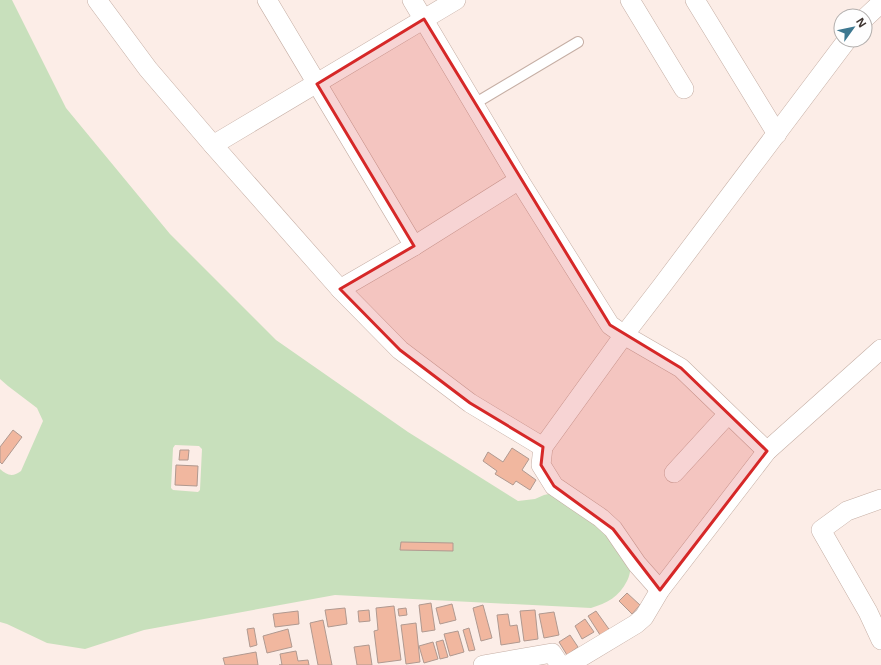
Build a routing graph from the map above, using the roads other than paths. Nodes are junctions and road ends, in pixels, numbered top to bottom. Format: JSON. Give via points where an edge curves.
{"nodes":[{"id":1,"x":97,"y":0,"type":"edge"},
{"id":2,"x":267,"y":0,"type":"edge"},
{"id":3,"x":412,"y":0,"type":"edge"},
{"id":4,"x":456,"y":0,"type":"edge"},
{"id":5,"x":630,"y":0,"type":"edge"},
{"id":6,"x":695,"y":0,"type":"edge"},
{"id":7,"x":881,"y":3,"type":"edge"},
{"id":8,"x":873,"y":10,"type":"edge"},
{"id":9,"x":424,"y":19,"type":"junction"},
{"id":10,"x":578,"y":42,"type":"dead end"},
{"id":11,"x":841,"y":48,"type":"edge"},
{"id":12,"x":317,"y":84,"type":"junction"},
{"id":13,"x":684,"y":88,"type":"dead end"},
{"id":14,"x":474,"y":104,"type":"junction"},
{"id":15,"x":777,"y":134,"type":"junction"},
{"id":16,"x":213,"y":145,"type":"junction"},
{"id":17,"x":519,"y":180,"type":"junction"},
{"id":18,"x":414,"y":246,"type":"junction"},
{"id":19,"x":340,"y":289,"type":"junction"},
{"id":20,"x":624,"y":335,"type":"junction"},
{"id":21,"x":881,"y":349,"type":"edge"},
{"id":22,"x":728,"y":414,"type":"junction"},
{"id":23,"x":543,"y":447,"type":"junction"},
{"id":24,"x":767,"y":451,"type":"junction"},
{"id":25,"x":674,"y":473,"type":"dead end"},
{"id":26,"x":881,"y":499,"type":"edge"},
{"id":27,"x":660,"y":590,"type":"junction"},
{"id":28,"x":881,"y":640,"type":"edge"},
{"id":29,"x":484,"y":665,"type":"edge"},
{"id":30,"x":560,"y":665,"type":"edge"},
{"id":31,"x":568,"y":665,"type":"edge"}],
"edges":[{"from":1,"to":16,"type":"street","via":[[148,69]]},
{"from":2,"to":12,"type":"street"},
{"from":3,"to":9,"type":"street"},
{"from":4,"to":9,"type":"street"},
{"from":5,"to":13,"type":"street"},
{"from":6,"to":15,"type":"street"},
{"from":7,"to":8,"type":"street"},
{"from":9,"to":12,"type":"street"},
{"from":9,"to":14,"type":"street"},
{"from":10,"to":14,"type":"lane"},
{"from":11,"to":15,"type":"street"},
{"from":12,"to":16,"type":"street"},
{"from":12,"to":18,"type":"street"},
{"from":14,"to":17,"type":"street"},
{"from":15,"to":20,"type":"street"},
{"from":16,"to":19,"type":"street"},
{"from":17,"to":18,"type":"street"},
{"from":17,"to":20,"type":"street","via":[[610,325]]},
{"from":18,"to":19,"type":"street"},
{"from":19,"to":23,"type":"street","via":[[400,350],[470,403]]},
{"from":20,"to":22,"type":"street","via":[[681,368]]},
{"from":20,"to":23,"type":"street"},
{"from":21,"to":24,"type":"street"},
{"from":22,"to":24,"type":"street"},
{"from":22,"to":25,"type":"street"},
{"from":23,"to":27,"type":"street","via":[[541,465],[554,486],[613,529],[637,564]]},
{"from":24,"to":27,"type":"street"},
{"from":26,"to":28,"type":"street","via":[[847,511],[821,530]]},
{"from":27,"to":31,"type":"street","via":[[644,617],[636,624]]},
{"from":29,"to":30,"type":"street","via":[[552,652]]}]}
